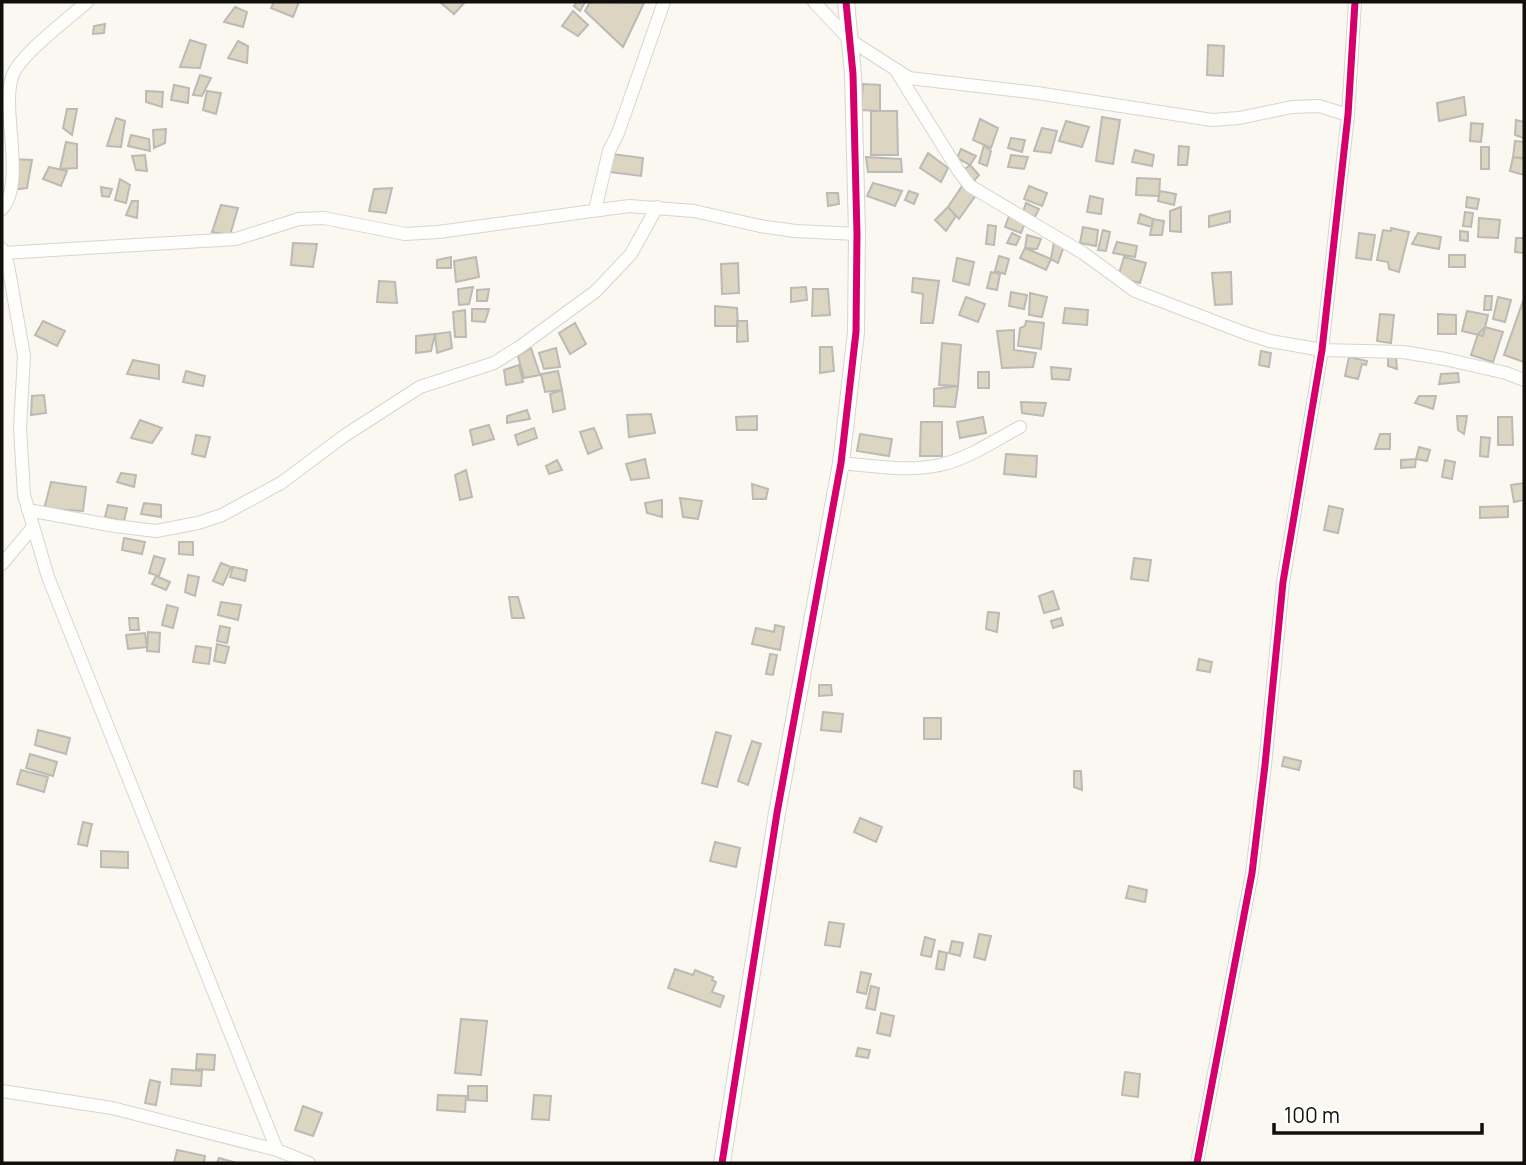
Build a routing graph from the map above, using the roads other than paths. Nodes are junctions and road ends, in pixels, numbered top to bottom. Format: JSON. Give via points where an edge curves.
{"nodes":[{"id":1,"x":87,"y":2,"type":"edge"},
{"id":2,"x":664,"y":2,"type":"edge"},
{"id":3,"x":814,"y":2,"type":"edge"},
{"id":4,"x":846,"y":2,"type":"edge"},
{"id":5,"x":1355,"y":2,"type":"edge"},
{"id":6,"x":850,"y":40,"type":"junction"},
{"id":7,"x":897,"y":72,"type":"junction"},
{"id":8,"x":1348,"y":115,"type":"junction"},
{"id":9,"x":657,"y":206,"type":"junction"},
{"id":10,"x":2,"y":209,"type":"edge"},
{"id":11,"x":596,"y":210,"type":"junction"},
{"id":12,"x":857,"y":234,"type":"junction"},
{"id":13,"x":3,"y":251,"type":"edge"},
{"id":14,"x":1322,"y":351,"type":"junction"},
{"id":15,"x":1524,"y":380,"type":"edge"},
{"id":16,"x":1020,"y":428,"type":"dead end"},
{"id":17,"x":841,"y":463,"type":"junction"},
{"id":18,"x":28,"y":510,"type":"junction"},
{"id":19,"x":33,"y":527,"type":"junction"},
{"id":20,"x":2,"y":564,"type":"edge"},
{"id":21,"x":2,"y":1091,"type":"edge"},
{"id":22,"x":277,"y":1150,"type":"junction"},
{"id":23,"x":309,"y":1163,"type":"edge"},
{"id":24,"x":722,"y":1163,"type":"edge"},
{"id":25,"x":1197,"y":1163,"type":"edge"}],
"edges":[{"from":1,"to":10,"type":"street","via":[[19,63],[12,77],[10,190]]},
{"from":2,"to":11,"type":"street","via":[[609,151]]},
{"from":3,"to":6,"type":"street"},
{"from":4,"to":6,"type":"street"},
{"from":5,"to":8,"type":"street"},
{"from":6,"to":7,"type":"street"},
{"from":6,"to":12,"type":"street"},
{"from":7,"to":8,"type":"street","via":[[926,81],[1212,120],[1292,107],[1320,106]]},
{"from":7,"to":14,"type":"street","via":[[958,170],[980,193],[1083,253],[1136,291],[1270,341]]},
{"from":8,"to":14,"type":"street"},
{"from":9,"to":11,"type":"street"},
{"from":9,"to":12,"type":"street","via":[[795,231]]},
{"from":9,"to":18,"type":"street","via":[[631,254],[596,291],[521,346],[494,363],[420,387],[281,482],[222,515],[156,531]]},
{"from":11,"to":13,"type":"street","via":[[405,234],[324,218],[299,219],[236,239]]},
{"from":12,"to":17,"type":"street","via":[[856,332]]},
{"from":13,"to":18,"type":"street","via":[[24,356],[20,428]]},
{"from":14,"to":15,"type":"street","via":[[1403,352]]},
{"from":14,"to":25,"type":"street","via":[[1283,582],[1252,873]]},
{"from":16,"to":17,"type":"street","via":[[943,465],[909,469]]},
{"from":17,"to":24,"type":"street","via":[[777,813]]},
{"from":18,"to":19,"type":"street"},
{"from":19,"to":20,"type":"street"},
{"from":19,"to":22,"type":"street","via":[[48,576]]},
{"from":21,"to":22,"type":"street","via":[[112,1108]]},
{"from":22,"to":23,"type":"street"}]}
